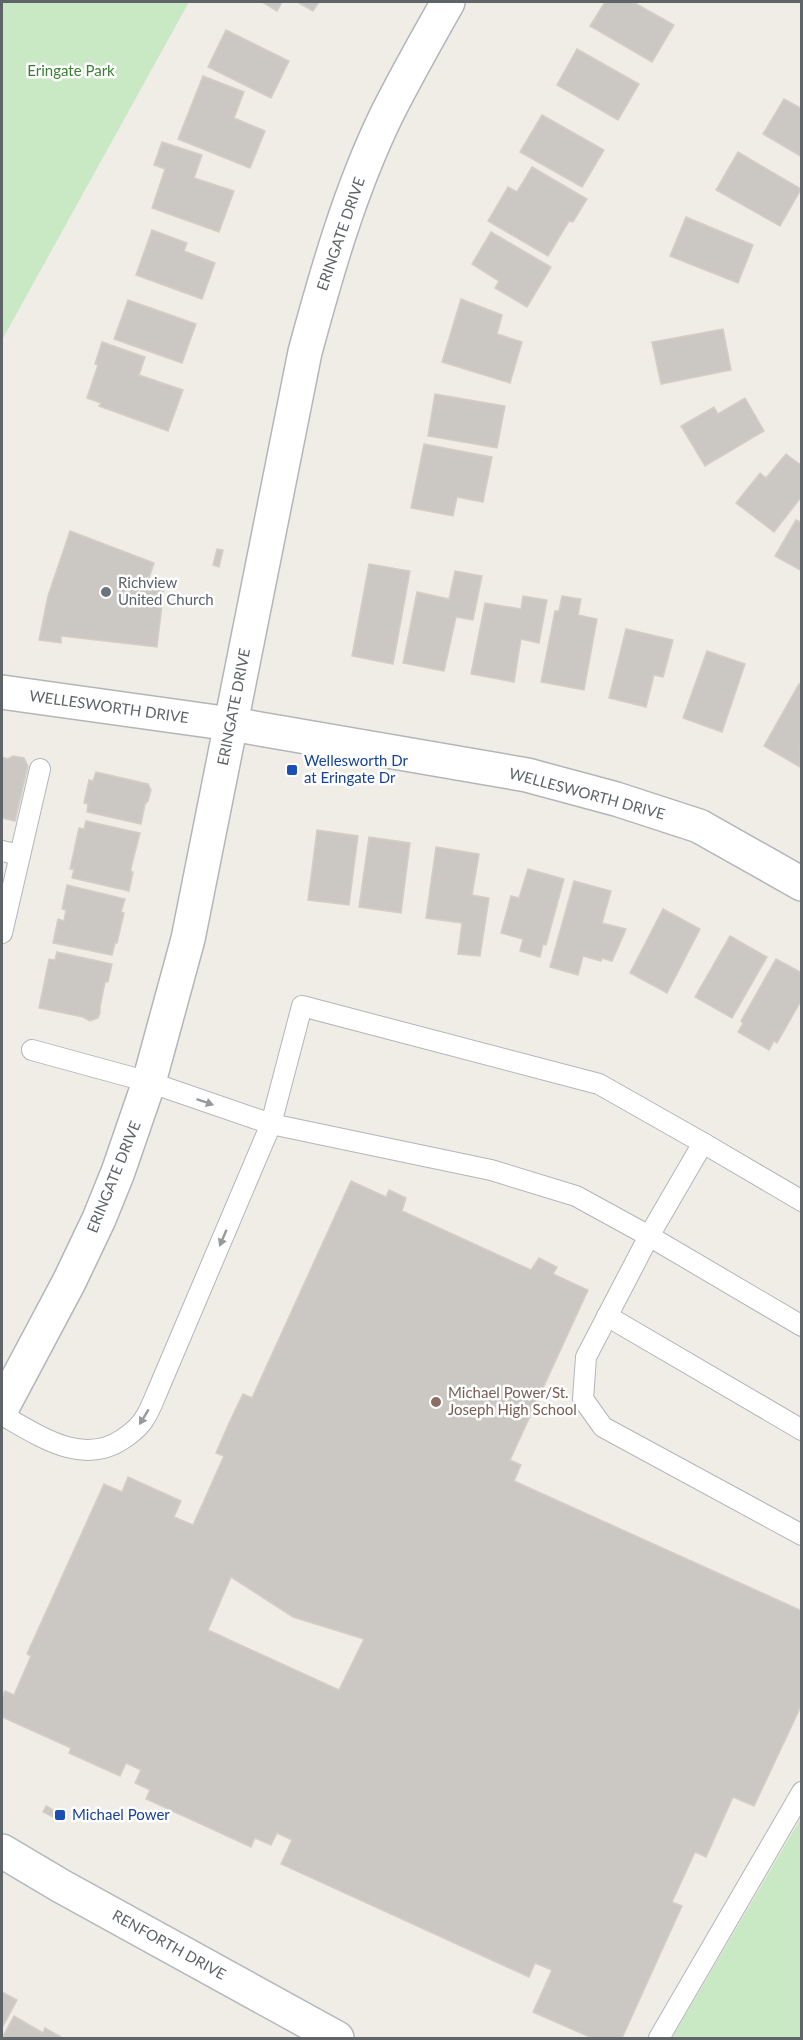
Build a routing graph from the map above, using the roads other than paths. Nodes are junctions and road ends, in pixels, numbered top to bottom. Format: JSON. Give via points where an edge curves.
{"nodes":[{"id":1,"x":448,"y":2,"type":"edge"},
{"id":2,"x":2,"y":692,"type":"edge"},
{"id":3,"x":231,"y":724,"type":"junction"},
{"id":4,"x":40,"y":769,"type":"dead end"},
{"id":5,"x":10,"y":853,"type":"edge"},
{"id":6,"x":801,"y":884,"type":"edge"},
{"id":7,"x":2,"y":933,"type":"edge"},
{"id":8,"x":32,"y":1050,"type":"dead end"},
{"id":9,"x":149,"y":1082,"type":"junction"},
{"id":10,"x":272,"y":1124,"type":"junction"},
{"id":11,"x":703,"y":1143,"type":"junction"},
{"id":12,"x":801,"y":1202,"type":"edge"},
{"id":13,"x":650,"y":1236,"type":"junction"},
{"id":14,"x":608,"y":1316,"type":"junction"},
{"id":15,"x":801,"y":1326,"type":"edge"},
{"id":16,"x":2,"y":1408,"type":"edge"},
{"id":17,"x":2,"y":1415,"type":"edge"},
{"id":18,"x":801,"y":1430,"type":"edge"},
{"id":19,"x":801,"y":1534,"type":"edge"},
{"id":20,"x":801,"y":1792,"type":"edge"},
{"id":21,"x":2,"y":1851,"type":"edge"},
{"id":22,"x":337,"y":2038,"type":"edge"},
{"id":23,"x":659,"y":2038,"type":"edge"}],
"edges":[{"from":1,"to":3,"type":"street","name":"ERINGATE DRIVE","via":[[386,116],[327,268],[305,352]]},
{"from":2,"to":3,"type":"street","name":"WELLESWORTH DRIVE"},
{"from":3,"to":6,"type":"street","name":"WELLESWORTH DRIVE","via":[[527,775],[616,799],[699,826]]},
{"from":3,"to":9,"type":"street","name":"ERINGATE DRIVE","via":[[188,939]]},
{"from":4,"to":5,"type":"lane"},
{"from":5,"to":7,"type":"lane"},
{"from":8,"to":9,"type":"lane"},
{"from":9,"to":10,"type":"lane","one_way":true},
{"from":9,"to":16,"type":"street","name":"ERINGATE DRIVE","via":[[99,1219]]},
{"from":10,"to":11,"type":"lane","via":[[302,1006],[599,1084]]},
{"from":10,"to":13,"type":"lane","via":[[491,1170],[576,1196]]},
{"from":10,"to":17,"type":"lane","one_way":true,"via":[[139,1426],[106,1447],[77,1450],[48,1440]]},
{"from":11,"to":12,"type":"lane"},
{"from":11,"to":13,"type":"lane"},
{"from":13,"to":14,"type":"lane"},
{"from":13,"to":15,"type":"lane"},
{"from":14,"to":18,"type":"lane"},
{"from":14,"to":19,"type":"lane","via":[[586,1357],[583,1399],[603,1427]]},
{"from":20,"to":23,"type":"lane"},
{"from":21,"to":22,"type":"street","name":"RENFORTH DRIVE"}]}
